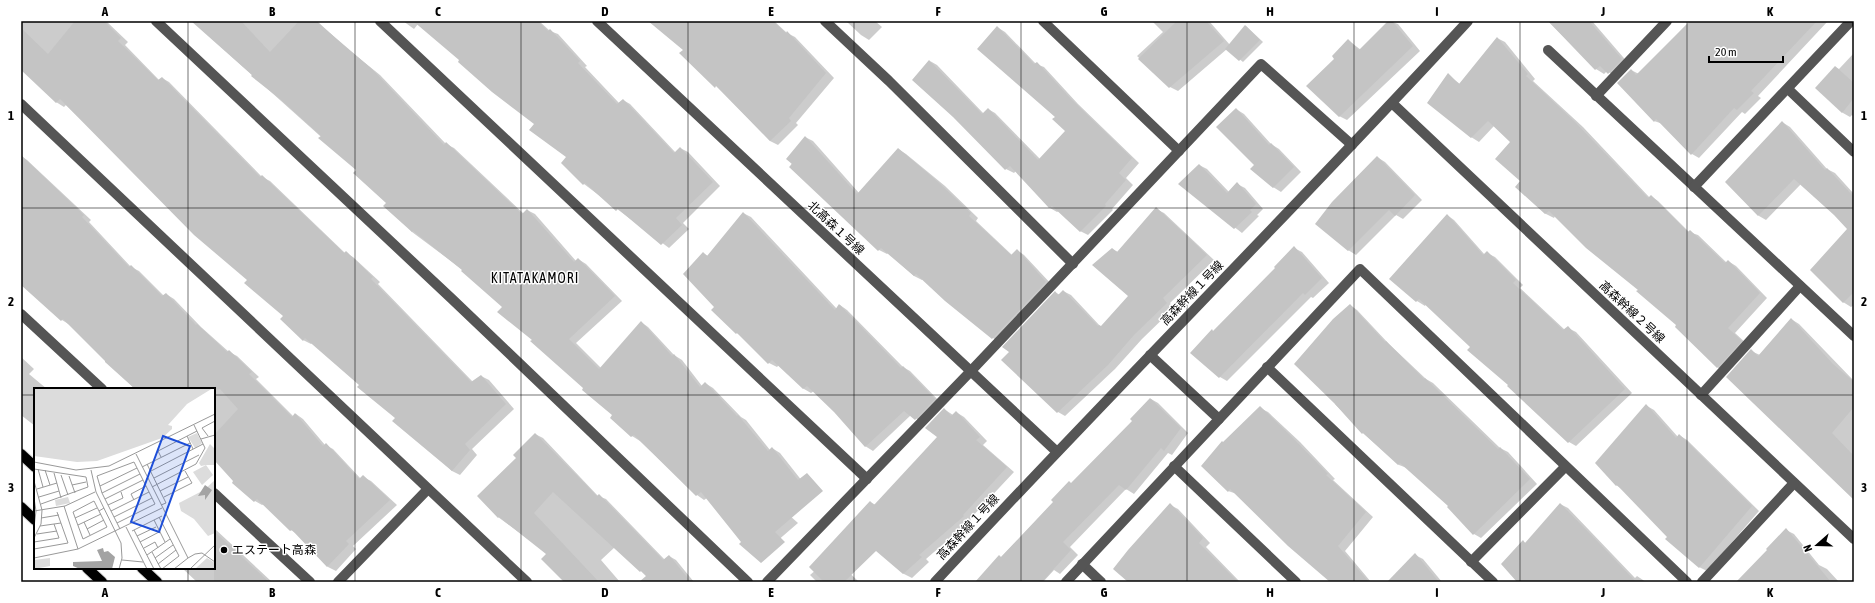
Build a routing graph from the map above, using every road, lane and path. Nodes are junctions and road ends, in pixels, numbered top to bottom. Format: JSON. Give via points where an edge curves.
{"nodes":[{"id":1,"x":156,"y":21,"type":"edge"},
{"id":2,"x":380,"y":21,"type":"edge"},
{"id":3,"x":597,"y":21,"type":"edge"},
{"id":4,"x":825,"y":21,"type":"edge"},
{"id":5,"x":1043,"y":21,"type":"edge"},
{"id":6,"x":1468,"y":21,"type":"edge"},
{"id":7,"x":1666,"y":21,"type":"edge"},
{"id":8,"x":1851,"y":21,"type":"edge"},
{"id":9,"x":1548,"y":50,"type":"dead end"},
{"id":10,"x":1788,"y":89,"type":"junction"},
{"id":11,"x":1596,"y":96,"type":"junction"},
{"id":12,"x":1392,"y":103,"type":"junction"},
{"id":13,"x":21,"y":104,"type":"edge"},
{"id":14,"x":1352,"y":145,"type":"junction"},
{"id":15,"x":1179,"y":151,"type":"junction"},
{"id":16,"x":1854,"y":152,"type":"edge"},
{"id":17,"x":1694,"y":187,"type":"junction"},
{"id":18,"x":1073,"y":264,"type":"junction"},
{"id":19,"x":1800,"y":286,"type":"junction"},
{"id":20,"x":21,"y":314,"type":"edge"},
{"id":21,"x":1854,"y":336,"type":"edge"},
{"id":22,"x":1150,"y":355,"type":"junction"},
{"id":23,"x":1267,"y":367,"type":"junction"},
{"id":24,"x":970,"y":372,"type":"junction"},
{"id":25,"x":101,"y":388,"type":"edge"},
{"id":26,"x":1701,"y":395,"type":"junction"},
{"id":27,"x":1219,"y":419,"type":"junction"},
{"id":28,"x":1057,"y":452,"type":"junction"},
{"id":29,"x":21,"y":454,"type":"edge"},
{"id":30,"x":34,"y":466,"type":"edge"},
{"id":31,"x":1174,"y":466,"type":"junction"},
{"id":32,"x":1565,"y":467,"type":"junction"},
{"id":33,"x":867,"y":479,"type":"junction"},
{"id":34,"x":1794,"y":483,"type":"junction"},
{"id":35,"x":428,"y":489,"type":"junction"},
{"id":36,"x":215,"y":494,"type":"edge"},
{"id":37,"x":21,"y":507,"type":"edge"},
{"id":38,"x":34,"y":519,"type":"edge"},
{"id":39,"x":1854,"y":539,"type":"edge"},
{"id":40,"x":1471,"y":562,"type":"junction"},
{"id":41,"x":1082,"y":564,"type":"junction"},
{"id":42,"x":87,"y":569,"type":"edge"},
{"id":43,"x":143,"y":569,"type":"edge"},
{"id":44,"x":102,"y":582,"type":"edge"},
{"id":45,"x":157,"y":582,"type":"edge"},
{"id":46,"x":310,"y":582,"type":"edge"},
{"id":47,"x":338,"y":582,"type":"edge"},
{"id":48,"x":527,"y":582,"type":"edge"},
{"id":49,"x":748,"y":582,"type":"edge"},
{"id":50,"x":767,"y":582,"type":"edge"},
{"id":51,"x":935,"y":582,"type":"edge"},
{"id":52,"x":1066,"y":582,"type":"edge"},
{"id":53,"x":1101,"y":582,"type":"edge"},
{"id":54,"x":1296,"y":582,"type":"edge"},
{"id":55,"x":1493,"y":582,"type":"edge"},
{"id":56,"x":1687,"y":582,"type":"edge"},
{"id":57,"x":1702,"y":582,"type":"edge"}],
"edges":[{"from":1,"to":49,"type":"street","via":[[447,293]]},
{"from":2,"to":33,"type":"street"},
{"from":3,"to":24,"type":"street","name":"北高森１号線"},
{"from":4,"to":18,"type":"street"},
{"from":5,"to":15,"type":"street"},
{"from":6,"to":12,"type":"street","name":"高森幹線１号線"},
{"from":7,"to":11,"type":"street"},
{"from":8,"to":10,"type":"street"},
{"from":9,"to":11,"type":"street"},
{"from":10,"to":16,"type":"street"},
{"from":10,"to":17,"type":"street"},
{"from":11,"to":17,"type":"street"},
{"from":12,"to":14,"type":"street","name":"高森幹線１号線"},
{"from":12,"to":26,"type":"street","name":"高森幹線２号線"},
{"from":13,"to":35,"type":"street"},
{"from":14,"to":15,"type":"street","via":[[1261,64]]},
{"from":14,"to":22,"type":"street","name":"高森幹線１号線"},
{"from":15,"to":18,"type":"street"},
{"from":17,"to":19,"type":"street"},
{"from":18,"to":24,"type":"street"},
{"from":19,"to":21,"type":"street"},
{"from":19,"to":26,"type":"street"},
{"from":20,"to":25,"type":"street"},
{"from":22,"to":27,"type":"street"},
{"from":22,"to":28,"type":"street","name":"高森幹線１号線"},
{"from":23,"to":27,"type":"street"},
{"from":23,"to":32,"type":"street","via":[[1360,268]]},
{"from":23,"to":40,"type":"street"},
{"from":24,"to":28,"type":"street","name":"北高森１号線"},
{"from":24,"to":33,"type":"street"},
{"from":26,"to":34,"type":"street","name":"高森幹線２号線"},
{"from":27,"to":31,"type":"street"},
{"from":28,"to":51,"type":"street","name":"高森幹線１号線"},
{"from":29,"to":30,"type":"main road"},
{"from":31,"to":41,"type":"street"},
{"from":31,"to":54,"type":"street"},
{"from":32,"to":40,"type":"street"},
{"from":32,"to":56,"type":"street"},
{"from":33,"to":50,"type":"street"},
{"from":34,"to":39,"type":"street","name":"高森幹線２号線"},
{"from":34,"to":57,"type":"street"},
{"from":35,"to":47,"type":"street"},
{"from":35,"to":48,"type":"street"},
{"from":36,"to":46,"type":"street"},
{"from":37,"to":38,"type":"main road"},
{"from":40,"to":55,"type":"street"},
{"from":41,"to":52,"type":"street"},
{"from":41,"to":53,"type":"street"},
{"from":42,"to":44,"type":"main road"},
{"from":43,"to":45,"type":"main road"}]}
